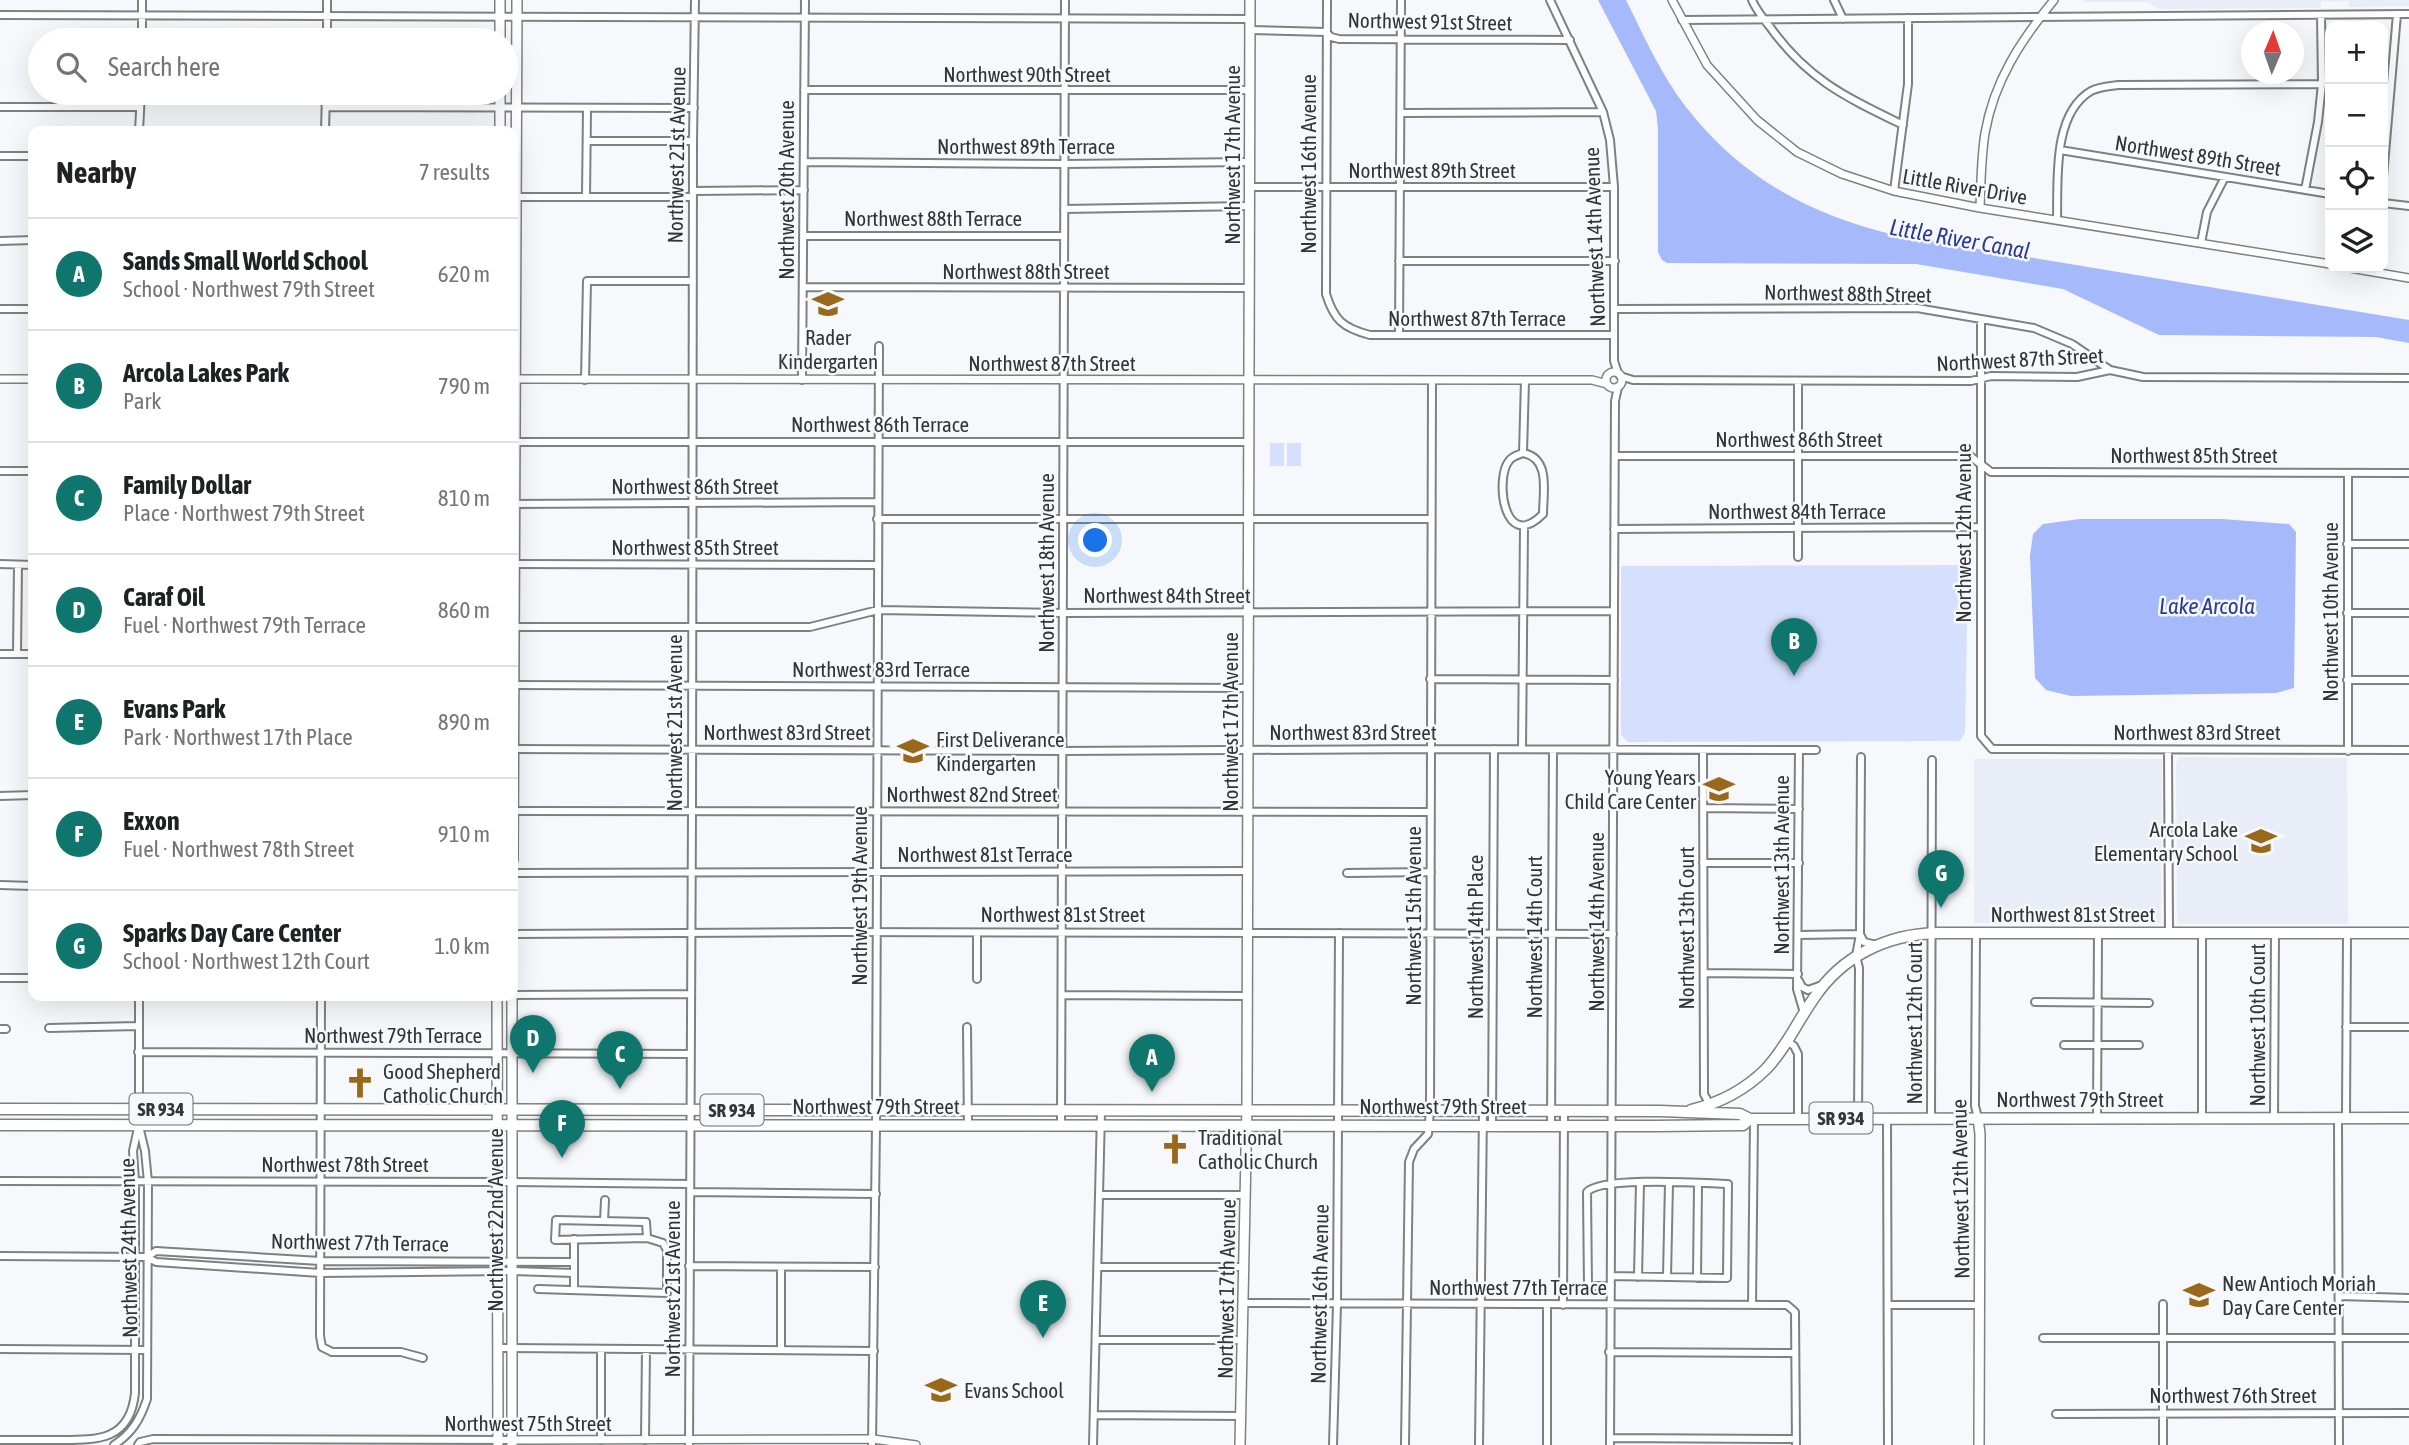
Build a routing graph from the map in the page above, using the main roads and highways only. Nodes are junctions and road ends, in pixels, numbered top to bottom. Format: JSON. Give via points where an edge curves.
{"nodes":[{"id":1,"x":500,"y":0,"type":"edge"},
{"id":2,"x":517,"y":0,"type":"edge"},
{"id":3,"x":1250,"y":0,"type":"edge"},
{"id":4,"x":500,"y":28,"type":"edge"},
{"id":5,"x":516,"y":28,"type":"edge"},
{"id":6,"x":500,"y":105,"type":"edge"},
{"id":7,"x":516,"y":105,"type":"edge"},
{"id":8,"x":500,"y":126,"type":"edge"},
{"id":9,"x":516,"y":126,"type":"edge"},
{"id":10,"x":2409,"y":933,"type":"edge"},
{"id":11,"x":497,"y":1001,"type":"edge"},
{"id":12,"x":512,"y":1001,"type":"edge"},
{"id":13,"x":0,"y":1109,"type":"edge"},
{"id":14,"x":46,"y":1109,"type":"junction"},
{"id":15,"x":231,"y":1110,"type":"junction"},
{"id":16,"x":418,"y":1110,"type":"junction"},
{"id":17,"x":498,"y":1110,"type":"junction"},
{"id":18,"x":513,"y":1110,"type":"junction"},
{"id":19,"x":793,"y":1110,"type":"junction"},
{"id":20,"x":592,"y":1111,"type":"junction"},
{"id":21,"x":1247,"y":1111,"type":"junction"},
{"id":22,"x":1683,"y":1111,"type":"junction"},
{"id":23,"x":1978,"y":1118,"type":"junction"},
{"id":24,"x":2409,"y":1118,"type":"edge"},
{"id":25,"x":1752,"y":1119,"type":"junction"},
{"id":26,"x":377,"y":1124,"type":"junction"},
{"id":27,"x":593,"y":1124,"type":"junction"},
{"id":28,"x":0,"y":1125,"type":"edge"},
{"id":29,"x":46,"y":1125,"type":"junction"},
{"id":30,"x":231,"y":1125,"type":"junction"},
{"id":31,"x":498,"y":1125,"type":"junction"},
{"id":32,"x":513,"y":1125,"type":"junction"},
{"id":33,"x":793,"y":1125,"type":"junction"},
{"id":34,"x":1247,"y":1126,"type":"junction"},
{"id":35,"x":498,"y":1442,"type":"edge"},
{"id":36,"x":512,"y":1442,"type":"edge"},
{"id":37,"x":1240,"y":1445,"type":"edge"},
{"id":38,"x":1979,"y":1445,"type":"edge"}],
"edges":[{"from":1,"to":4,"type":"main road"},
{"from":2,"to":5,"type":"main road"},
{"from":3,"to":21,"type":"main road","name":"Northwest 17th Avenue"},
{"from":6,"to":8,"type":"main road"},
{"from":7,"to":9,"type":"main road"},
{"from":10,"to":22,"type":"main road","name":"Northwest 81st Street","number":"SR 934","via":[[1909,935],[1877,945],[1834,973],[1771,1064],[1754,1080],[1710,1105]]},
{"from":11,"to":17,"type":"main road","name":"Northwest 22nd Avenue"},
{"from":12,"to":18,"type":"main road","name":"Northwest 22nd Avenue"},
{"from":13,"to":14,"type":"main road","name":"Northwest 79th Street","number":"SR 934"},
{"from":14,"to":15,"type":"main road","name":"Northwest 79th Street","number":"SR 934"},
{"from":14,"to":29,"type":"main road"},
{"from":15,"to":16,"type":"main road","name":"Northwest 79th Street","number":"SR 934"},
{"from":15,"to":30,"type":"main road"},
{"from":16,"to":17,"type":"main road","name":"Northwest 79th Street","number":"SR 934"},
{"from":16,"to":26,"type":"main road","via":[[406,1120]]},
{"from":17,"to":18,"type":"main road","name":"Northwest 79th Street","number":"SR 934"},
{"from":17,"to":31,"type":"main road","name":"Northwest 22nd Avenue"},
{"from":18,"to":20,"type":"main road","name":"Northwest 79th Street","number":"SR 934"},
{"from":18,"to":32,"type":"main road","name":"Northwest 22nd Avenue"},
{"from":19,"to":20,"type":"main road","name":"Northwest 79th Street","number":"SR 934"},
{"from":19,"to":21,"type":"main road","name":"Northwest 79th Street","number":"SR 934"},
{"from":19,"to":33,"type":"main road"},
{"from":20,"to":27,"type":"main road"},
{"from":21,"to":22,"type":"main road","name":"Northwest 79th Street","number":"SR 934"},
{"from":21,"to":34,"type":"main road","name":"Northwest 17th Avenue"},
{"from":22,"to":25,"type":"main road","name":"Northwest 79th Street","via":[[1740,1114]]},
{"from":23,"to":24,"type":"main road","name":"Northwest 79th Street","number":"SR 934"},
{"from":23,"to":25,"type":"main road","name":"Northwest 79th Street","number":"SR 934"},
{"from":23,"to":38,"type":"main road","name":"Northwest 12th Avenue"},
{"from":25,"to":34,"type":"main road","name":"Northwest 79th Street","number":"SR 934","via":[[1743,1125]]},
{"from":26,"to":30,"type":"main road","name":"Northwest 79th Street","number":"SR 934"},
{"from":26,"to":31,"type":"main road","name":"Northwest 79th Street","number":"SR 934"},
{"from":27,"to":32,"type":"main road","name":"Northwest 79th Street","number":"SR 934"},
{"from":27,"to":33,"type":"main road","name":"Northwest 79th Street","number":"SR 934"},
{"from":28,"to":29,"type":"main road","name":"Northwest 79th Street","number":"SR 934"},
{"from":29,"to":30,"type":"main road","name":"Northwest 79th Street","number":"SR 934"},
{"from":31,"to":32,"type":"main road","name":"Northwest 79th Street","number":"SR 934"},
{"from":31,"to":35,"type":"main road","name":"Northwest 22nd Avenue"},
{"from":32,"to":36,"type":"main road","name":"Northwest 22nd Avenue"},
{"from":33,"to":34,"type":"main road","name":"Northwest 79th Street","number":"SR 934"},
{"from":34,"to":37,"type":"main road","name":"Northwest 17th Avenue"}]}
